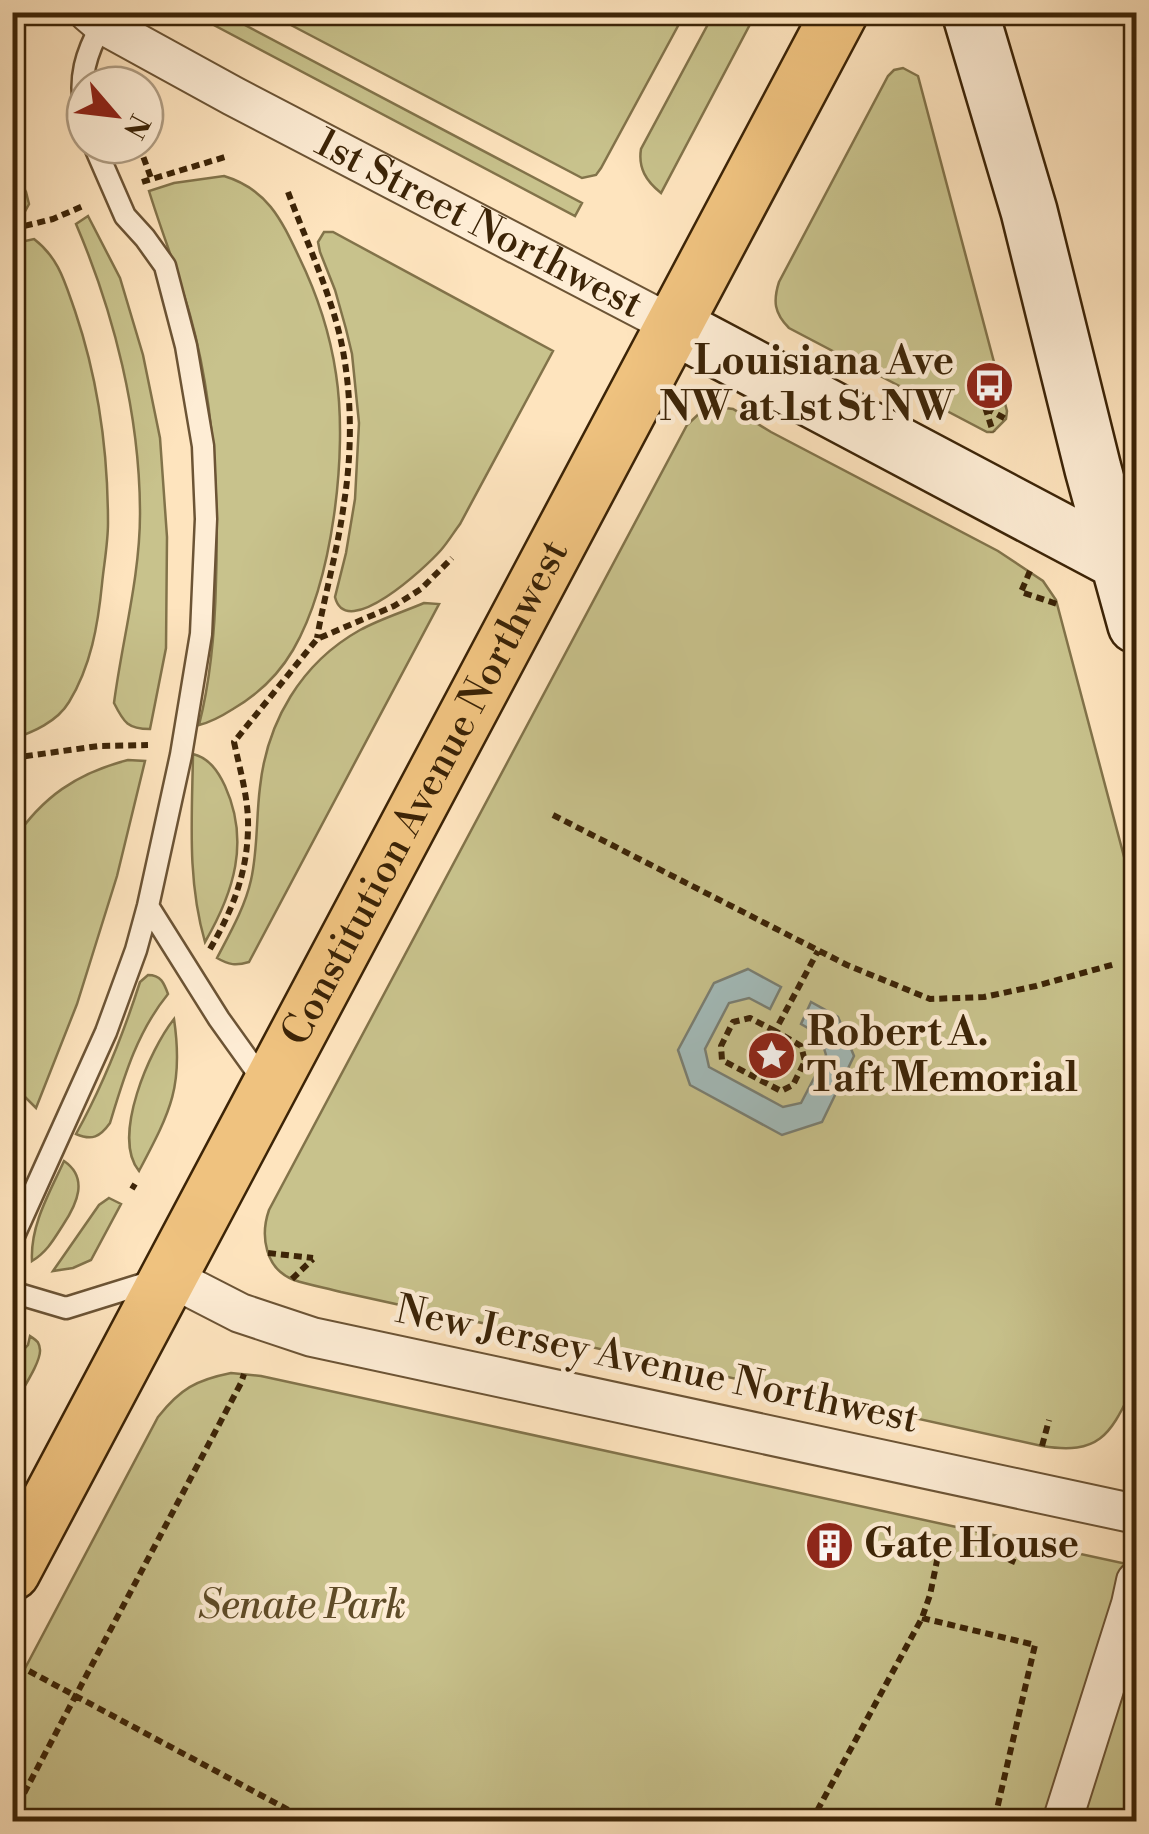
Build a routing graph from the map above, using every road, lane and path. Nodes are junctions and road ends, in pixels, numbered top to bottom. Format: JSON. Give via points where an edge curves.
{"nodes":[{"id":1,"x":840,"y":12,"type":"edge"},
{"id":2,"x":970,"y":12,"type":"edge"},
{"id":3,"x":95,"y":18,"type":"edge"},
{"id":4,"x":84,"y":65,"type":"edge"},
{"id":5,"x":226,"y":157,"type":"dead end"},
{"id":6,"x":102,"y":165,"type":"edge"},
{"id":7,"x":146,"y":165,"type":"edge"},
{"id":8,"x":151,"y":178,"type":"junction"},
{"id":9,"x":141,"y":182,"type":"dead end"},
{"id":10,"x":288,"y":192,"type":"dead end"},
{"id":11,"x":83,"y":206,"type":"dead end"},
{"id":12,"x":12,"y":229,"type":"edge"},
{"id":13,"x":674,"y":326,"type":"junction"},
{"id":14,"x":1006,"y":419,"type":"dead end"},
{"id":15,"x":993,"y":432,"type":"dead end"},
{"id":16,"x":452,"y":558,"type":"dead end"},
{"id":17,"x":1128,"y":566,"type":"edge"},
{"id":18,"x":1030,"y":570,"type":"dead end"},
{"id":19,"x":1058,"y":604,"type":"dead end"},
{"id":20,"x":1136,"y":624,"type":"edge"},
{"id":21,"x":317,"y":639,"type":"junction"},
{"id":22,"x":148,"y":745,"type":"dead end"},
{"id":23,"x":12,"y":758,"type":"edge"},
{"id":24,"x":553,"y":816,"type":"dead end"},
{"id":25,"x":148,"y":906,"type":"junction"},
{"id":26,"x":210,"y":950,"type":"dead end"},
{"id":27,"x":818,"y":950,"type":"junction"},
{"id":28,"x":1116,"y":964,"type":"dead end"},
{"id":29,"x":775,"y":1032,"type":"junction"},
{"id":30,"x":268,"y":1088,"type":"junction"},
{"id":31,"x":12,"y":1240,"type":"edge"},
{"id":32,"x":268,"y":1252,"type":"dead end"},
{"id":33,"x":168,"y":1276,"type":"junction"},
{"id":34,"x":292,"y":1279,"type":"dead end"},
{"id":35,"x":12,"y":1292,"type":"edge"},
{"id":36,"x":244,"y":1374,"type":"dead end"},
{"id":37,"x":1049,"y":1420,"type":"dead end"},
{"id":38,"x":1042,"y":1446,"type":"dead end"},
{"id":39,"x":1136,"y":1514,"type":"edge"},
{"id":40,"x":1014,"y":1545,"type":"dead end"},
{"id":41,"x":940,"y":1546,"type":"dead end"},
{"id":42,"x":1017,"y":1563,"type":"dead end"},
{"id":43,"x":12,"y":1572,"type":"edge"},
{"id":44,"x":1136,"y":1580,"type":"edge"},
{"id":45,"x":922,"y":1618,"type":"junction"},
{"id":46,"x":29,"y":1671,"type":"dead end"},
{"id":47,"x":76,"y":1696,"type":"junction"},
{"id":48,"x":12,"y":1816,"type":"edge"},
{"id":49,"x":312,"y":1822,"type":"edge"},
{"id":50,"x":811,"y":1822,"type":"edge"},
{"id":51,"x":994,"y":1822,"type":"edge"},
{"id":52,"x":1062,"y":1822,"type":"edge"}],
"edges":[{"from":1,"to":13,"type":"main road","name":"Constitution Avenue Northwest"},
{"from":2,"to":17,"type":"main road","via":[[1093,469]]},
{"from":3,"to":4,"type":"lane"},
{"from":3,"to":13,"type":"street","name":"1st Street Northwest"},
{"from":5,"to":8,"type":"path"},
{"from":6,"to":25,"type":"lane","via":[[124,216],[165,266],[203,446],[202,634]]},
{"from":7,"to":8,"type":"path"},
{"from":8,"to":9,"type":"path"},
{"from":10,"to":21,"type":"path","via":[[342,347],[348,392],[345,501]]},
{"from":11,"to":12,"type":"path"},
{"from":13,"to":17,"type":"main road","name":"1st Street Northwest"},
{"from":13,"to":30,"type":"main road","name":"Constitution Avenue Northwest"},
{"from":14,"to":15,"type":"path","via":[[984,407]]},
{"from":16,"to":21,"type":"path","via":[[394,606]]},
{"from":17,"to":20,"type":"main road"},
{"from":18,"to":19,"type":"path","via":[[1020,592]]},
{"from":21,"to":26,"type":"path","via":[[234,742],[248,829],[230,916]]},
{"from":22,"to":23,"type":"path"},
{"from":24,"to":27,"type":"path"},
{"from":25,"to":30,"type":"lane"},
{"from":25,"to":31,"type":"lane","via":[[106,1032]]},
{"from":27,"to":28,"type":"path","via":[[930,999],[984,997]]},
{"from":27,"to":29,"type":"path"},
{"from":29,"to":29,"type":"path","via":[[801,1046],[805,1061],[793,1085],[781,1091],[722,1060],[720,1046],[733,1022],[750,1018]]},
{"from":30,"to":33,"type":"main road","name":"Constitution Avenue Northwest"},
{"from":32,"to":34,"type":"path","via":[[314,1258]]},
{"from":33,"to":35,"type":"lane","via":[[66,1308]]},
{"from":33,"to":39,"type":"street","name":"New Jersey Avenue Northwest","via":[[240,1314],[312,1337]]},
{"from":33,"to":43,"type":"main road","name":"Constitution Avenue Northwest"},
{"from":36,"to":47,"type":"path"},
{"from":37,"to":38,"type":"path"},
{"from":40,"to":42,"type":"path","via":[[1010,1560]]},
{"from":41,"to":45,"type":"path"},
{"from":44,"to":52,"type":"street"},
{"from":45,"to":50,"type":"path"},
{"from":45,"to":51,"type":"path","via":[[1036,1644]]},
{"from":46,"to":47,"type":"path"},
{"from":47,"to":48,"type":"path"},
{"from":47,"to":49,"type":"path"}]}
